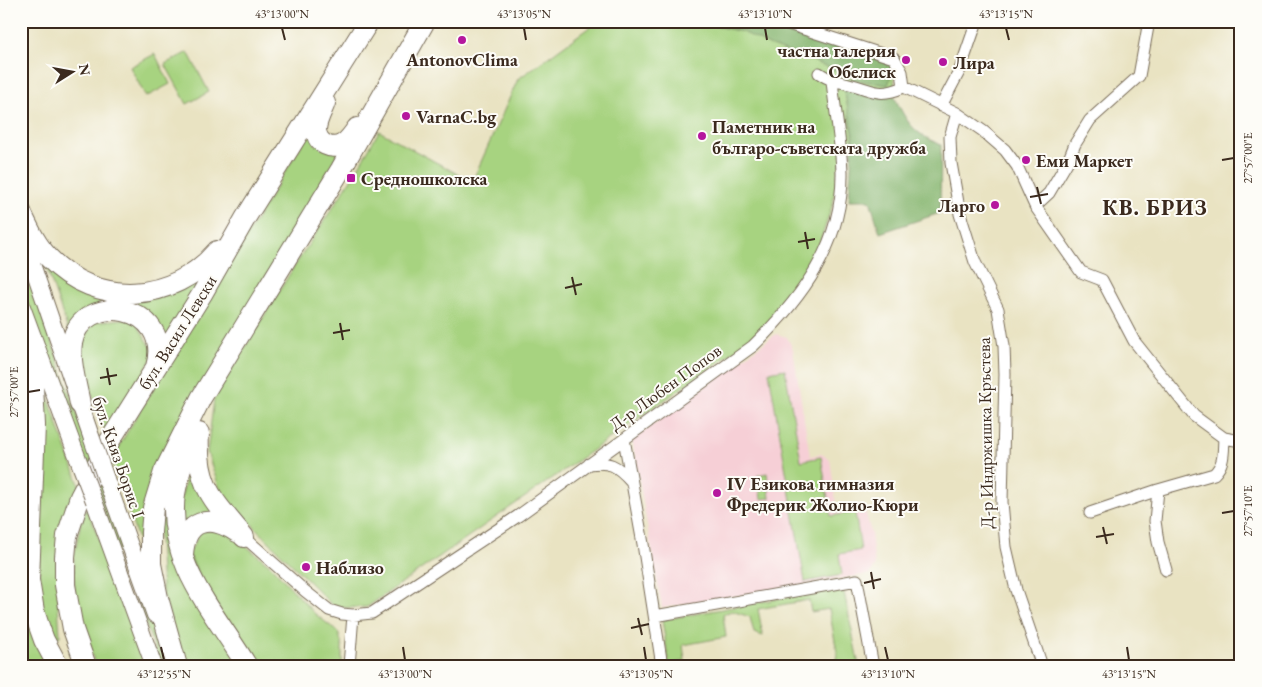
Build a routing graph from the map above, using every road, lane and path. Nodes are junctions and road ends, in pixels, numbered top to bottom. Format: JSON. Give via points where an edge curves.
{"nodes":[{"id":1,"x":369,"y":21,"type":"edge"},
{"id":2,"x":425,"y":21,"type":"edge"},
{"id":3,"x":779,"y":21,"type":"edge"},
{"id":4,"x":977,"y":21,"type":"edge"},
{"id":5,"x":1149,"y":21,"type":"edge"},
{"id":6,"x":819,"y":73,"type":"dead end"},
{"id":7,"x":335,"y":75,"type":"junction"},
{"id":8,"x":832,"y":81,"type":"junction"},
{"id":9,"x":904,"y":87,"type":"junction"},
{"id":10,"x":378,"y":102,"type":"junction"},
{"id":11,"x":942,"y":106,"type":"junction"},
{"id":12,"x":957,"y":113,"type":"junction"},
{"id":13,"x":1036,"y":206,"type":"junction"},
{"id":14,"x":21,"y":212,"type":"edge"},
{"id":15,"x":246,"y":217,"type":"junction"},
{"id":16,"x":21,"y":232,"type":"edge"},
{"id":17,"x":21,"y":304,"type":"edge"},
{"id":18,"x":21,"y":328,"type":"edge"},
{"id":19,"x":155,"y":368,"type":"junction"},
{"id":20,"x":213,"y":378,"type":"junction"},
{"id":21,"x":201,"y":398,"type":"junction"},
{"id":22,"x":80,"y":404,"type":"junction"},
{"id":23,"x":1224,"y":438,"type":"junction"},
{"id":24,"x":624,"y":439,"type":"junction"},
{"id":25,"x":1241,"y":441,"type":"edge"},
{"id":26,"x":587,"y":465,"type":"junction"},
{"id":27,"x":632,"y":481,"type":"junction"},
{"id":28,"x":1158,"y":490,"type":"junction"},
{"id":29,"x":1090,"y":513,"type":"dead end"},
{"id":30,"x":244,"y":537,"type":"junction"},
{"id":31,"x":183,"y":557,"type":"junction"},
{"id":32,"x":1166,"y":570,"type":"dead end"},
{"id":33,"x":65,"y":585,"type":"junction"},
{"id":34,"x":353,"y":615,"type":"junction"},
{"id":35,"x":655,"y":616,"type":"junction"},
{"id":36,"x":58,"y":666,"type":"edge"},
{"id":37,"x":86,"y":666,"type":"edge"},
{"id":38,"x":154,"y":666,"type":"edge"},
{"id":39,"x":176,"y":666,"type":"edge"},
{"id":40,"x":248,"y":666,"type":"edge"},
{"id":41,"x":349,"y":666,"type":"edge"},
{"id":42,"x":662,"y":666,"type":"edge"},
{"id":43,"x":873,"y":666,"type":"edge"},
{"id":44,"x":1042,"y":666,"type":"edge"}],
"edges":[{"from":1,"to":7,"type":"highway","name":"бул. Васил Левски"},
{"from":2,"to":10,"type":"highway"},
{"from":3,"to":9,"type":"street","via":[[894,58],[902,72]]},
{"from":4,"to":11,"type":"street","via":[[960,70]]},
{"from":5,"to":13,"type":"street","via":[[1139,76],[1090,120],[1049,193]]},
{"from":6,"to":8,"type":"street"},
{"from":7,"to":10,"type":"highway","via":[[316,127],[323,144],[334,147],[344,143]]},
{"from":7,"to":15,"type":"highway","name":"бул. Васил Левски"},
{"from":8,"to":9,"type":"street","via":[[874,93],[893,92]]},
{"from":8,"to":24,"type":"street","name":"Д-р Любен Попов","via":[[842,172],[841,197],[816,271],[796,301],[753,346]]},
{"from":9,"to":11,"type":"street"},
{"from":10,"to":20,"type":"highway"},
{"from":11,"to":12,"type":"street"},
{"from":12,"to":13,"type":"street","via":[[1011,157]]},
{"from":12,"to":44,"type":"street","name":"Д-р Индржишка Кръстева","via":[[950,137],[960,214],[976,262],[998,309],[1004,346],[1002,502],[1006,547],[1016,590]]},
{"from":13,"to":23,"type":"street","via":[[1081,272],[1102,280],[1134,341],[1194,416]]},
{"from":14,"to":15,"type":"highway","via":[[38,244],[58,266],[89,286],[124,293],[158,289],[190,276],[207,262]]},
{"from":15,"to":19,"type":"highway","name":"бул. Васил Левски"},
{"from":16,"to":22,"type":"main road","name":"бул. Княз Борис I"},
{"from":17,"to":38,"type":"main road","bridge":true},
{"from":18,"to":36,"type":"highway","via":[[33,386],[35,425],[29,580],[39,626]]},
{"from":19,"to":22,"type":"highway","via":[[156,343],[144,320],[129,311],[96,314],[84,322],[72,342],[71,354]]},
{"from":19,"to":33,"type":"highway","name":"бул. Васил Левски","via":[[109,442],[80,497],[68,536]]},
{"from":20,"to":21,"type":"highway"},
{"from":20,"to":30,"type":"highway","via":[[199,428],[200,468],[212,498]]},
{"from":21,"to":31,"type":"highway","via":[[175,494],[174,519]]},
{"from":21,"to":39,"type":"highway","via":[[164,472],[152,520],[153,575]]},
{"from":22,"to":39,"type":"main road","name":"бул. Княз Борис I","bridge":true,"via":[[134,560]]},
{"from":23,"to":25,"type":"street"},
{"from":23,"to":28,"type":"street","via":[[1221,467],[1214,474]]},
{"from":24,"to":26,"type":"street","name":"Д-р Любен Попов"},
{"from":24,"to":27,"type":"street"},
{"from":26,"to":27,"type":"street","via":[[604,462],[622,471]]},
{"from":26,"to":34,"type":"street","name":"Д-р Любен Попов","via":[[482,541],[372,613]]},
{"from":27,"to":35,"type":"street"},
{"from":28,"to":29,"type":"street"},
{"from":28,"to":32,"type":"street","via":[[1155,520]]},
{"from":30,"to":31,"type":"highway","via":[[222,523],[209,521],[188,534]]},
{"from":30,"to":34,"type":"street","name":"Д-р Любен Попов","via":[[322,605],[329,610]]},
{"from":31,"to":40,"type":"highway","via":[[198,590]]},
{"from":33,"to":36,"type":"highway"},
{"from":33,"to":37,"type":"highway","name":"бул. Васил Левски","via":[[73,629]]},
{"from":34,"to":41,"type":"street"},
{"from":35,"to":42,"type":"street"},
{"from":35,"to":43,"type":"street","via":[[857,580]]}]}
